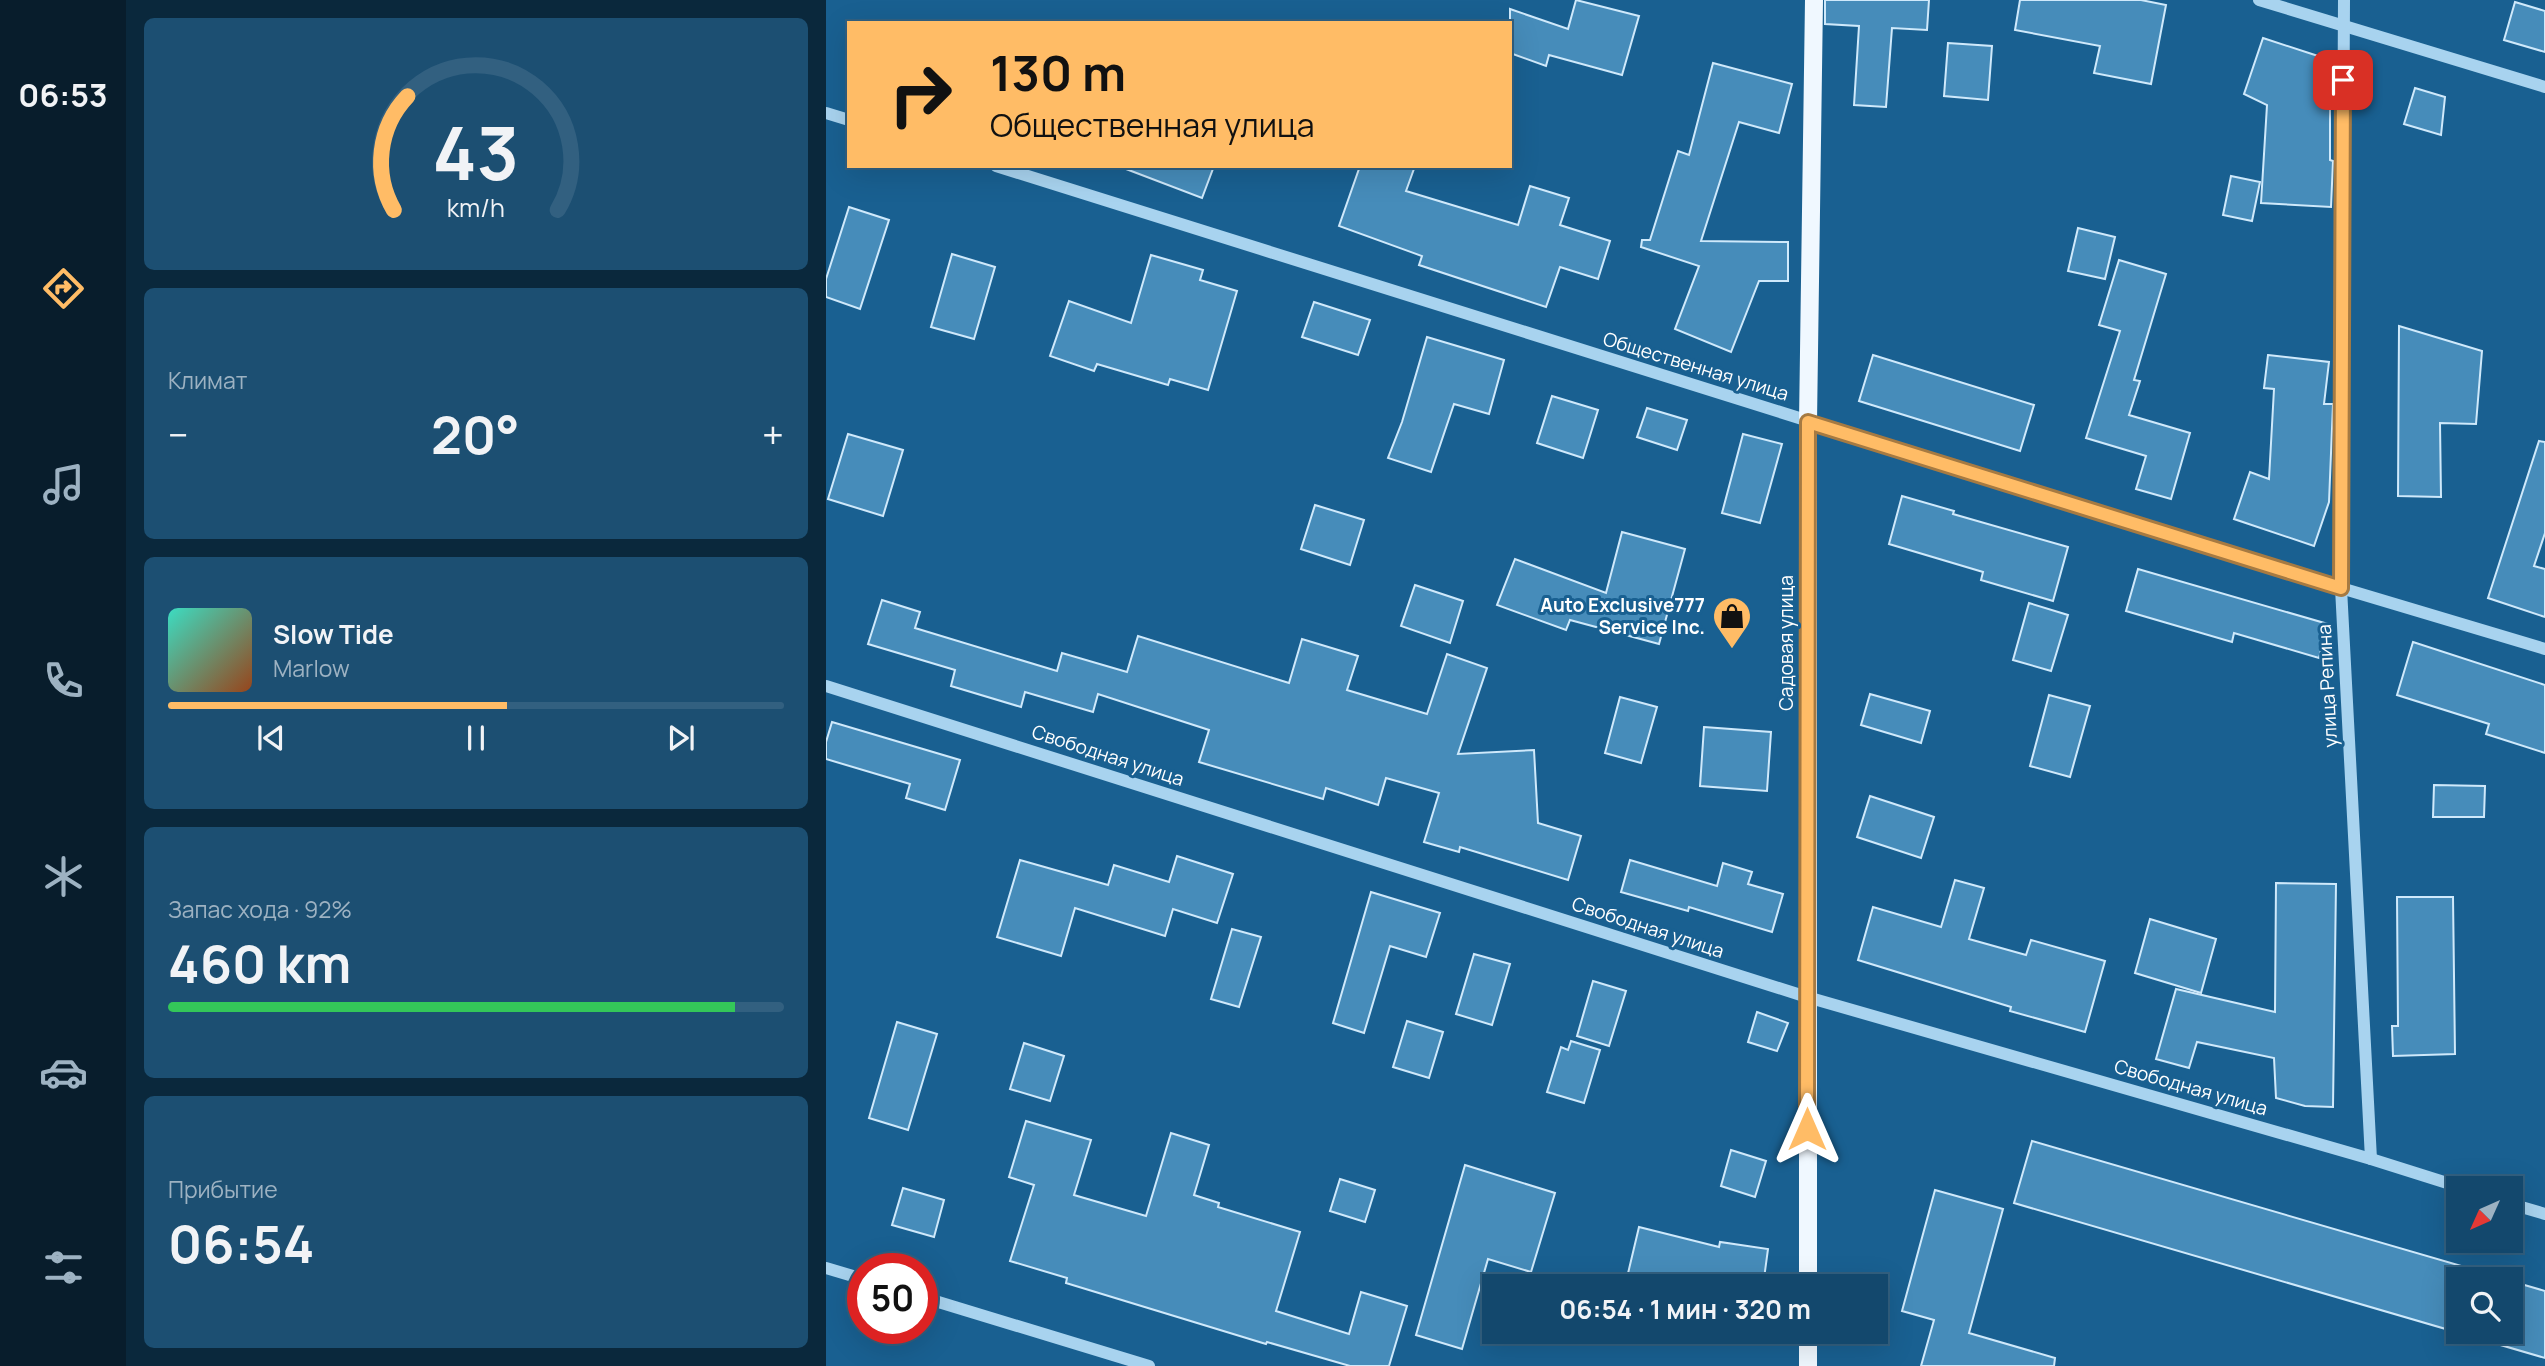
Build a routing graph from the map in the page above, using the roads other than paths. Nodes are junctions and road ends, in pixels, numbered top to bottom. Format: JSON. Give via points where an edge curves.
{"nodes":[{"id":1,"x":1814,"y":0,"type":"edge"},
{"id":2,"x":2259,"y":0,"type":"edge"},
{"id":3,"x":2344,"y":0,"type":"edge"},
{"id":4,"x":2343,"y":27,"type":"junction"},
{"id":5,"x":2545,"y":87,"type":"edge"},
{"id":6,"x":826,"y":113,"type":"edge"},
{"id":7,"x":847,"y":119,"type":"edge"},
{"id":8,"x":1002,"y":168,"type":"edge"},
{"id":9,"x":1808,"y":422,"type":"junction"},
{"id":10,"x":2341,"y":588,"type":"junction"},
{"id":11,"x":2545,"y":649,"type":"edge"},
{"id":12,"x":826,"y":686,"type":"edge"},
{"id":13,"x":1807,"y":997,"type":"junction"},
{"id":14,"x":2371,"y":1159,"type":"junction"},
{"id":15,"x":2446,"y":1183,"type":"edge"},
{"id":16,"x":2524,"y":1208,"type":"edge"},
{"id":17,"x":2545,"y":1214,"type":"edge"},
{"id":18,"x":826,"y":1268,"type":"edge"},
{"id":19,"x":847,"y":1274,"type":"edge"},
{"id":20,"x":1808,"y":1274,"type":"edge"},
{"id":21,"x":938,"y":1302,"type":"edge"},
{"id":22,"x":1808,"y":1344,"type":"edge"},
{"id":23,"x":1149,"y":1366,"type":"edge"},
{"id":24,"x":1808,"y":1366,"type":"edge"}],
"edges":[{"from":1,"to":9,"type":"main road","name":"Садовая улица"},
{"from":2,"to":4,"type":"street"},
{"from":3,"to":4,"type":"street","name":"улица Репина"},
{"from":4,"to":5,"type":"street"},
{"from":4,"to":10,"type":"street","name":"улица Репина"},
{"from":6,"to":7,"type":"street"},
{"from":8,"to":9,"type":"street","name":"Общественная улица"},
{"from":9,"to":10,"type":"street","name":"Общественная улица"},
{"from":9,"to":13,"type":"main road","name":"Садовая улица"},
{"from":10,"to":11,"type":"street","name":"Общественная улица"},
{"from":10,"to":14,"type":"street","name":"улица Репина"},
{"from":12,"to":13,"type":"street","name":"Свободная улица"},
{"from":13,"to":14,"type":"street","name":"Свободная улица"},
{"from":13,"to":20,"type":"main road","name":"Садовая улица"},
{"from":14,"to":15,"type":"street","name":"Свободная улица"},
{"from":16,"to":17,"type":"street"},
{"from":18,"to":19,"type":"street"},
{"from":21,"to":23,"type":"street"},
{"from":22,"to":24,"type":"main road"}]}
